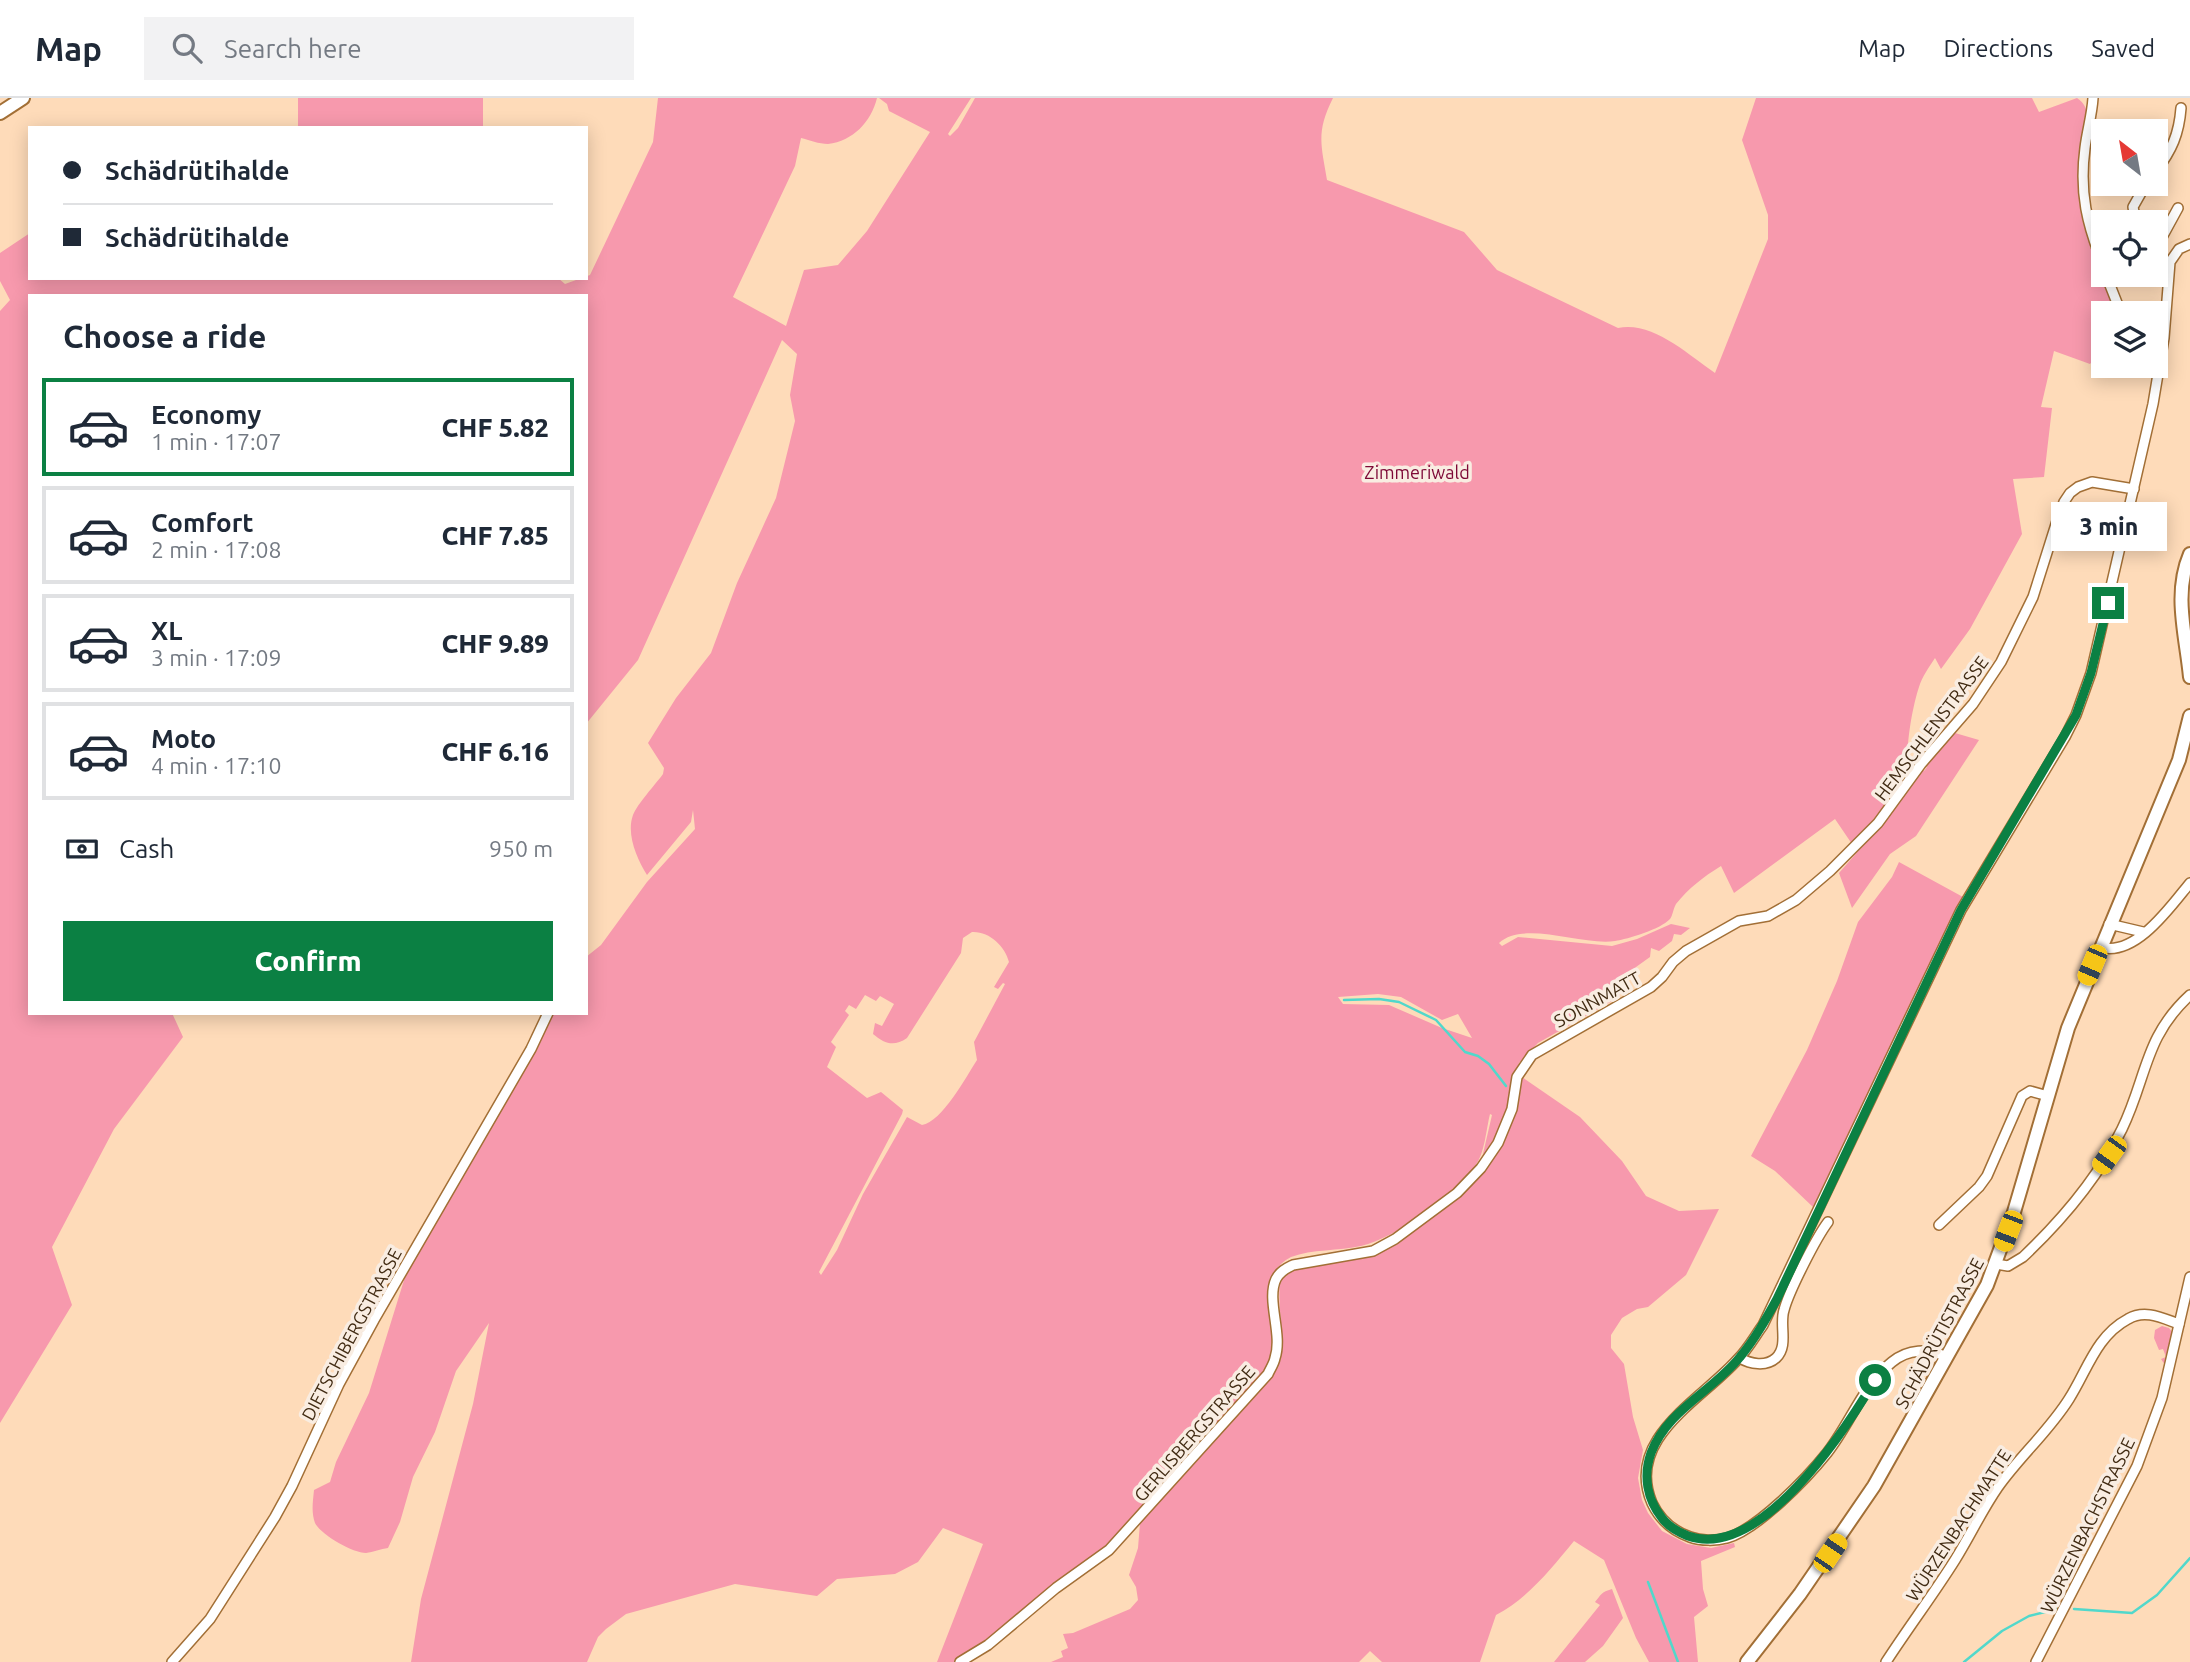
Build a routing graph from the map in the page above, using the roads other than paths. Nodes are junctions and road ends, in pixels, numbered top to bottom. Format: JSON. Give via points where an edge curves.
{"nodes":[{"id":1,"x":23,"y":98,"type":"edge"},
{"id":2,"x":2093,"y":98,"type":"edge"},
{"id":3,"x":2181,"y":108,"type":"dead end"},
{"id":4,"x":0,"y":113,"type":"edge"},
{"id":5,"x":2168,"y":154,"type":"edge"},
{"id":6,"x":2178,"y":208,"type":"dead end"},
{"id":7,"x":2168,"y":224,"type":"edge"},
{"id":8,"x":2091,"y":232,"type":"edge"},
{"id":9,"x":2190,"y":244,"type":"edge"},
{"id":10,"x":2168,"y":247,"type":"edge"},
{"id":11,"x":2175,"y":252,"type":"junction"},
{"id":12,"x":2164,"y":301,"type":"edge"},
{"id":13,"x":2156,"y":378,"type":"edge"},
{"id":14,"x":2134,"y":489,"type":"junction"},
{"id":15,"x":2190,"y":554,"type":"edge"},
{"id":16,"x":2190,"y":677,"type":"edge"},
{"id":17,"x":2190,"y":716,"type":"edge"},
{"id":18,"x":2190,"y":883,"type":"edge"},
{"id":19,"x":1796,"y":900,"type":"joint"},
{"id":20,"x":2109,"y":924,"type":"junction"},
{"id":21,"x":2143,"y":932,"type":"junction"},
{"id":22,"x":2100,"y":947,"type":"junction"},
{"id":23,"x":2190,"y":995,"type":"edge"},
{"id":24,"x":547,"y":1015,"type":"edge"},
{"id":25,"x":1522,"y":1067,"type":"joint"},
{"id":26,"x":2048,"y":1096,"type":"junction"},
{"id":27,"x":1828,"y":1222,"type":"dead end"},
{"id":28,"x":1939,"y":1225,"type":"dead end"},
{"id":29,"x":1996,"y":1264,"type":"junction"},
{"id":30,"x":2190,"y":1277,"type":"edge"},
{"id":31,"x":2179,"y":1324,"type":"junction"},
{"id":32,"x":1946,"y":1357,"type":"junction"},
{"id":33,"x":1740,"y":1358,"type":"junction"},
{"id":34,"x":172,"y":1662,"type":"edge"},
{"id":35,"x":960,"y":1662,"type":"edge"},
{"id":36,"x":1747,"y":1662,"type":"edge"},
{"id":37,"x":1886,"y":1662,"type":"edge"},
{"id":38,"x":2036,"y":1662,"type":"edge"}],
"edges":[{"from":1,"to":4,"type":"main road"},
{"from":2,"to":8,"type":"street","via":[[2082,187]]},
{"from":3,"to":5,"type":"street","via":[[2179,134]]},
{"from":6,"to":7,"type":"street"},
{"from":9,"to":11,"type":"street"},
{"from":10,"to":11,"type":"street"},
{"from":11,"to":12,"type":"street","via":[[2168,267]]},
{"from":13,"to":14,"type":"street"},
{"from":14,"to":19,"type":"street","name":"HEMSCHLENSTRASSE","via":[[2092,482],[2070,494],[2024,618],[1986,687],[1878,823]]},
{"from":14,"to":33,"type":"street","via":[[2091,673],[2076,715],[1961,910],[1777,1299]]},
{"from":15,"to":16,"type":"main road","via":[[2181,595]]},
{"from":17,"to":20,"type":"main road","name":"SCHÄDRÜTISTRASSE","via":[[2163,800]]},
{"from":18,"to":21,"type":"street"},
{"from":19,"to":25,"type":"street","name":"SONNMATT","via":[[1768,916],[1739,921],[1686,951],[1651,987],[1543,1047]]},
{"from":20,"to":21,"type":"street"},
{"from":20,"to":22,"type":"main road","name":"SCHÄDRÜTISTRASSE"},
{"from":21,"to":22,"type":"street","via":[[2120,947]]},
{"from":22,"to":26,"type":"main road","name":"SCHÄDRÜTISTRASSE","via":[[2068,1028]]},
{"from":23,"to":29,"type":"street","via":[[2157,1035],[2124,1126],[2102,1164],[2028,1253],[2013,1265]]},
{"from":24,"to":34,"type":"street","name":"DIETSCHIBERGSTRASSE","via":[[339,1384],[275,1517],[210,1619]]},
{"from":25,"to":35,"type":"street","name":"GERLISBERGSTRASSE","via":[[1504,1131],[1481,1168],[1457,1193],[1373,1251],[1282,1270],[1274,1287],[1276,1358],[1268,1374],[1109,1550]]},
{"from":26,"to":28,"type":"street","via":[[2030,1091],[2022,1096],[1987,1176]]},
{"from":26,"to":29,"type":"main road","name":"SCHÄDRÜTISTRASSE"},
{"from":27,"to":33,"type":"street","via":[[1786,1303],[1778,1356],[1762,1363]]},
{"from":29,"to":32,"type":"main road","name":"SCHÄDRÜTISTRASSE"},
{"from":30,"to":31,"type":"street","name":"WÜRZENBACHSTRASSE"},
{"from":31,"to":37,"type":"street","name":"WÜRZENBACHMATTE","via":[[2138,1314],[2108,1333],[2069,1399],[1987,1503],[1955,1560]]},
{"from":31,"to":38,"type":"street","name":"WÜRZENBACHSTRASSE","via":[[2162,1398],[2137,1466]]},
{"from":32,"to":33,"type":"street","via":[[1920,1351],[1892,1362],[1827,1453],[1785,1498],[1743,1531],[1727,1538],[1696,1539],[1679,1533],[1655,1510],[1647,1481],[1650,1456],[1674,1418]]},
{"from":32,"to":36,"type":"main road","name":"SCHÄDRÜTISTRASSE","via":[[1860,1508]]}]}
